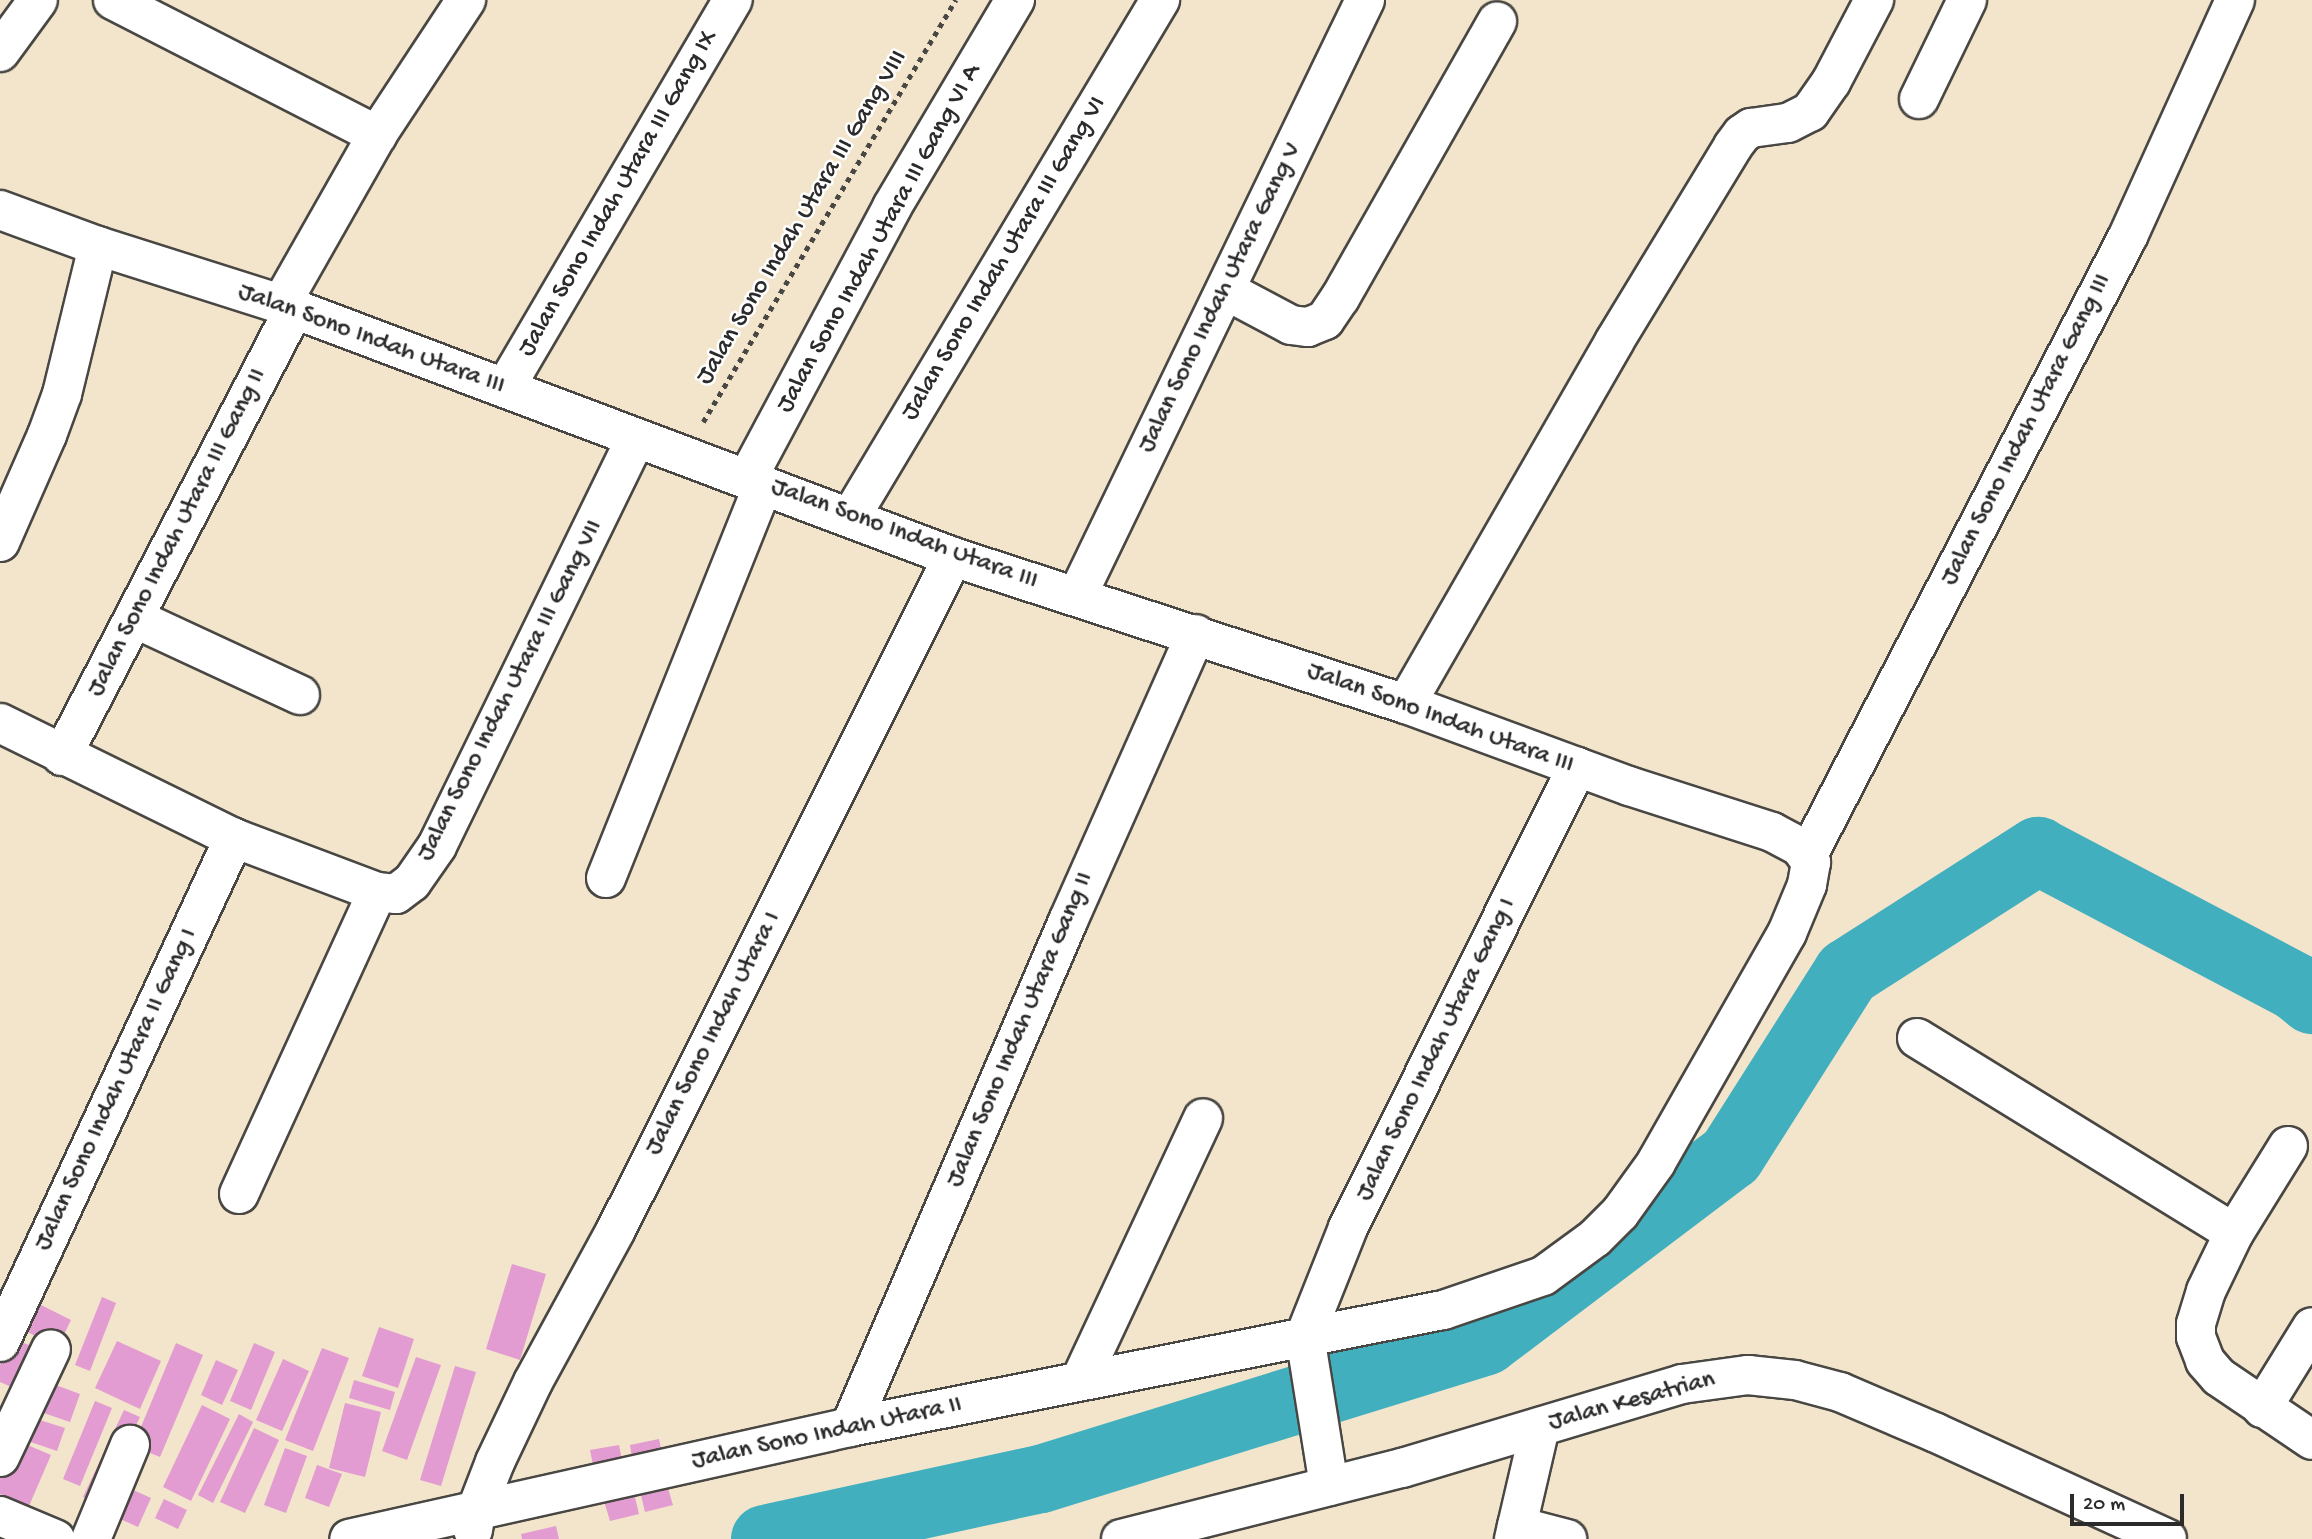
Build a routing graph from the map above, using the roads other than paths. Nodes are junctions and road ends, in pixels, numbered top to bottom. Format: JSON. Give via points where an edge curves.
{"nodes":[{"id":1,"x":38,"y":0,"type":"edge"},
{"id":2,"x":114,"y":0,"type":"edge"},
{"id":3,"x":467,"y":0,"type":"edge"},
{"id":4,"x":733,"y":0,"type":"edge"},
{"id":5,"x":1015,"y":0,"type":"edge"},
{"id":6,"x":1160,"y":0,"type":"edge"},
{"id":7,"x":1365,"y":0,"type":"edge"},
{"id":8,"x":1874,"y":0,"type":"edge"},
{"id":9,"x":1967,"y":0,"type":"edge"},
{"id":10,"x":2235,"y":0,"type":"edge"},
{"id":11,"x":1497,"y":22,"type":"dead end"},
{"id":12,"x":0,"y":52,"type":"edge"},
{"id":13,"x":1919,"y":99,"type":"dead end"},
{"id":14,"x":377,"y":135,"type":"junction"},
{"id":15,"x":0,"y":210,"type":"edge"},
{"id":16,"x":98,"y":246,"type":"junction"},
{"id":17,"x":1227,"y":292,"type":"junction"},
{"id":18,"x":287,"y":307,"type":"junction"},
{"id":19,"x":505,"y":388,"type":"junction"},
{"id":20,"x":636,"y":438,"type":"junction"},
{"id":21,"x":755,"y":482,"type":"junction"},
{"id":22,"x":850,"y":518,"type":"junction"},
{"id":23,"x":0,"y":542,"type":"edge"},
{"id":24,"x":953,"y":556,"type":"junction"},
{"id":25,"x":1077,"y":596,"type":"junction"},
{"id":26,"x":134,"y":618,"type":"junction"},
{"id":27,"x":1196,"y":634,"type":"junction"},
{"id":28,"x":300,"y":695,"type":"dead end"},
{"id":29,"x":1406,"y":705,"type":"junction"},
{"id":30,"x":0,"y":723,"type":"edge"},
{"id":31,"x":62,"y":756,"type":"junction"},
{"id":32,"x":1577,"y":767,"type":"junction"},
{"id":33,"x":234,"y":838,"type":"junction"},
{"id":34,"x":1808,"y":855,"type":"junction"},
{"id":35,"x":606,"y":878,"type":"dead end"},
{"id":36,"x":376,"y":892,"type":"junction"},
{"id":37,"x":1917,"y":1038,"type":"dead end"},
{"id":38,"x":1203,"y":1118,"type":"dead end"},
{"id":39,"x":2288,"y":1146,"type":"dead end"},
{"id":40,"x":239,"y":1194,"type":"dead end"},
{"id":41,"x":2234,"y":1233,"type":"junction"},
{"id":42,"x":2312,"y":1327,"type":"edge"},
{"id":43,"x":0,"y":1342,"type":"edge"},
{"id":44,"x":1307,"y":1342,"type":"junction"},
{"id":45,"x":51,"y":1349,"type":"dead end"},
{"id":46,"x":1080,"y":1381,"type":"junction"},
{"id":47,"x":2262,"y":1408,"type":"junction"},
{"id":48,"x":850,"y":1427,"type":"junction"},
{"id":49,"x":1540,"y":1427,"type":"junction"},
{"id":50,"x":2312,"y":1440,"type":"edge"},
{"id":51,"x":130,"y":1445,"type":"dead end"},
{"id":52,"x":0,"y":1457,"type":"edge"},
{"id":53,"x":1326,"y":1470,"type":"junction"},
{"id":54,"x":0,"y":1516,"type":"edge"},
{"id":55,"x":473,"y":1528,"type":"edge"},
{"id":56,"x":1182,"y":1531,"type":"edge"},
{"id":57,"x":1516,"y":1533,"type":"edge"},
{"id":58,"x":55,"y":1539,"type":"edge"},
{"id":59,"x":91,"y":1539,"type":"edge"},
{"id":60,"x":349,"y":1539,"type":"edge"},
{"id":61,"x":1121,"y":1539,"type":"edge"},
{"id":62,"x":1567,"y":1539,"type":"edge"},
{"id":63,"x":2167,"y":1539,"type":"edge"}],
"edges":[{"from":1,"to":12,"type":"street"},
{"from":2,"to":14,"type":"street"},
{"from":3,"to":14,"type":"street","name":"Jalan Sono Indah Utara III Gang II"},
{"from":4,"to":19,"type":"street","name":"Jalan Sono Indah Utara III Gang IX"},
{"from":5,"to":21,"type":"street","name":"Jalan Sono Indah Utara III Gang VI A","via":[[892,208]]},
{"from":6,"to":22,"type":"street","name":"Jalan Sono Indah Utara III Gang VI"},
{"from":7,"to":17,"type":"street","name":"Jalan Sono Indah Utara Gang V"},
{"from":8,"to":29,"type":"street","via":[[1810,112],[1788,123],[1751,128],[1733,146],[1614,342]]},
{"from":9,"to":13,"type":"street"},
{"from":10,"to":34,"type":"street","name":"Jalan Sono Indah Utara Gang III","via":[[2128,236]]},
{"from":11,"to":17,"type":"street","via":[[1325,320],[1308,327],[1292,325]]},
{"from":14,"to":18,"type":"street","name":"Jalan Sono Indah Utara III Gang II"},
{"from":15,"to":16,"type":"street","name":"Jalan Sono Indah Utara III"},
{"from":16,"to":18,"type":"street","name":"Jalan Sono Indah Utara III"},
{"from":16,"to":23,"type":"street","via":[[62,394]]},
{"from":17,"to":25,"type":"street","name":"Jalan Sono Indah Utara Gang V"},
{"from":18,"to":19,"type":"street","name":"Jalan Sono Indah Utara III"},
{"from":18,"to":26,"type":"street","name":"Jalan Sono Indah Utara III Gang II"},
{"from":19,"to":20,"type":"street","name":"Jalan Sono Indah Utara III"},
{"from":20,"to":21,"type":"street","name":"Jalan Sono Indah Utara III"},
{"from":20,"to":36,"type":"street","name":"Jalan Sono Indah Utara III Gang VII","via":[[437,846],[412,882],[396,894]]},
{"from":21,"to":22,"type":"street","name":"Jalan Sono Indah Utara III"},
{"from":21,"to":35,"type":"street","name":"Jalan Sono Indah Utara III Gang VI A"},
{"from":22,"to":24,"type":"street","name":"Jalan Sono Indah Utara III"},
{"from":24,"to":25,"type":"street","name":"Jalan Sono Indah Utara III"},
{"from":24,"to":55,"type":"street","name":"Jalan Sono Indah Utara I","via":[[615,1230],[533,1382]]},
{"from":25,"to":27,"type":"street","name":"Jalan Sono Indah Utara III"},
{"from":26,"to":28,"type":"street"},
{"from":26,"to":31,"type":"street","name":"Jalan Sono Indah Utara III Gang II"},
{"from":27,"to":29,"type":"street","name":"Jalan Sono Indah Utara III"},
{"from":27,"to":48,"type":"street","name":"Jalan Sono Indah Utara Gang II"},
{"from":29,"to":32,"type":"street","name":"Jalan Sono Indah Utara III"},
{"from":30,"to":31,"type":"street"},
{"from":31,"to":33,"type":"street"},
{"from":32,"to":34,"type":"street","name":"Jalan Sono Indah Utara III","via":[[1772,832]]},
{"from":32,"to":44,"type":"street","name":"Jalan Sono Indah Utara Gang I","via":[[1348,1228]]},
{"from":33,"to":36,"type":"street"},
{"from":33,"to":43,"type":"street","name":"Jalan Sono Indah Utara II Gang I"},
{"from":34,"to":44,"type":"street","name":"Jalan Sono Indah Utara II","via":[[1810,876],[1787,933],[1656,1163],[1620,1213],[1595,1238],[1543,1276],[1480,1299]]},
{"from":36,"to":40,"type":"street"},
{"from":37,"to":41,"type":"street"},
{"from":38,"to":46,"type":"street"},
{"from":39,"to":41,"type":"street"},
{"from":41,"to":47,"type":"street","via":[[2206,1291],[2196,1337],[2210,1368]]},
{"from":42,"to":47,"type":"street"},
{"from":44,"to":46,"type":"street","name":"Jalan Sono Indah Utara II"},
{"from":44,"to":53,"type":"street"},
{"from":45,"to":52,"type":"street"},
{"from":46,"to":48,"type":"street","name":"Jalan Sono Indah Utara II"},
{"from":47,"to":50,"type":"street"},
{"from":48,"to":55,"type":"street","name":"Jalan Sono Indah Utara II"},
{"from":49,"to":53,"type":"street","name":"Jalan Kesatrian","via":[[1402,1468]]},
{"from":49,"to":57,"type":"street"},
{"from":49,"to":63,"type":"street","name":"Jalan Kesatrian","via":[[1704,1380],[1748,1375],[1795,1380],[1840,1392],[1936,1433]]},
{"from":51,"to":59,"type":"street"},
{"from":53,"to":56,"type":"street","name":"Jalan Kesatrian"},
{"from":54,"to":58,"type":"street"},
{"from":55,"to":60,"type":"street","name":"Jalan Sono Indah Utara II"},
{"from":56,"to":61,"type":"street","name":"Jalan Kesatrian"},
{"from":57,"to":62,"type":"street"}]}
